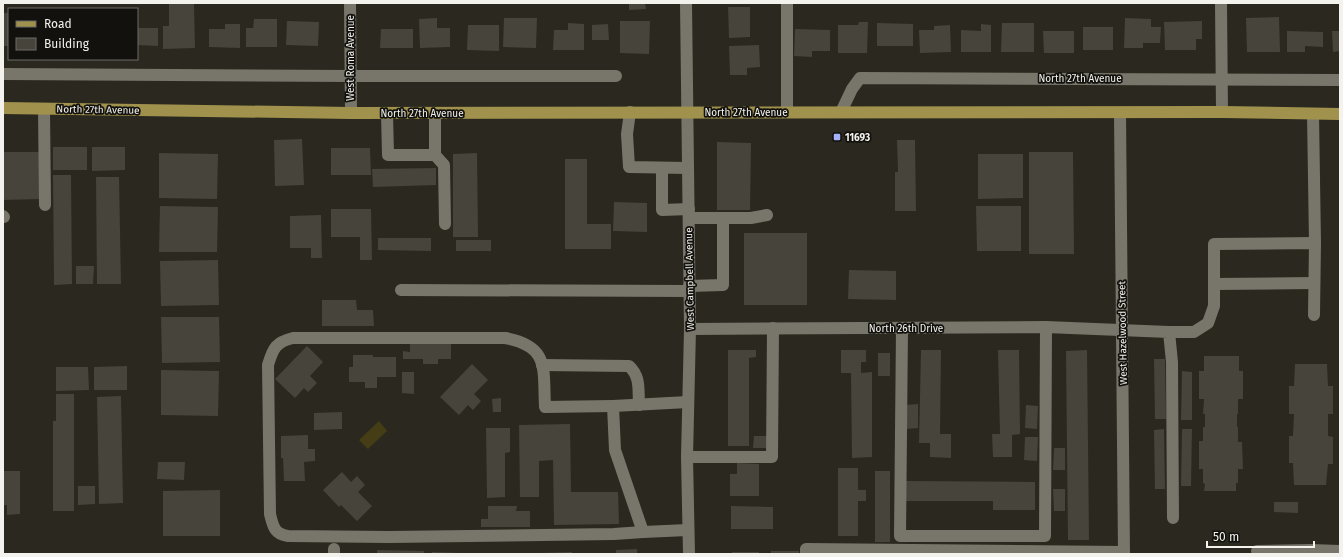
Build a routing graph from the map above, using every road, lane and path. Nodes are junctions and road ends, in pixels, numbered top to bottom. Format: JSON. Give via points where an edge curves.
{"nodes":[{"id":1,"x":350,"y":3,"type":"edge"},
{"id":2,"x":686,"y":3,"type":"edge"},
{"id":3,"x":787,"y":3,"type":"edge"},
{"id":4,"x":1221,"y":3,"type":"edge"},
{"id":5,"x":3,"y":74,"type":"edge"},
{"id":6,"x":351,"y":76,"type":"junction"},
{"id":7,"x":616,"y":76,"type":"dead end"},
{"id":8,"x":1222,"y":79,"type":"junction"},
{"id":9,"x":1340,"y":80,"type":"edge"},
{"id":10,"x":3,"y":108,"type":"edge"},
{"id":11,"x":44,"y":109,"type":"junction"},
{"id":12,"x":630,"y":112,"type":"junction"},
{"id":13,"x":687,"y":112,"type":"junction"},
{"id":14,"x":787,"y":112,"type":"junction"},
{"id":15,"x":842,"y":112,"type":"junction"},
{"id":16,"x":1222,"y":112,"type":"junction"},
{"id":17,"x":351,"y":113,"type":"junction"},
{"id":18,"x":388,"y":113,"type":"junction"},
{"id":19,"x":435,"y":113,"type":"junction"},
{"id":20,"x":1120,"y":113,"type":"junction"},
{"id":21,"x":1313,"y":114,"type":"junction"},
{"id":22,"x":1340,"y":114,"type":"edge"},
{"id":23,"x":435,"y":155,"type":"junction"},
{"id":24,"x":662,"y":168,"type":"junction"},
{"id":25,"x":688,"y":168,"type":"junction"},
{"id":26,"x":45,"y":205,"type":"dead end"},
{"id":27,"x":689,"y":213,"type":"junction"},
{"id":28,"x":767,"y":215,"type":"dead end"},
{"id":29,"x":723,"y":218,"type":"junction"},
{"id":30,"x":445,"y":224,"type":"dead end"},
{"id":31,"x":1315,"y":242,"type":"junction"},
{"id":32,"x":1314,"y":283,"type":"junction"},
{"id":33,"x":1214,"y":284,"type":"junction"},
{"id":34,"x":689,"y":289,"type":"junction"},
{"id":35,"x":401,"y":290,"type":"dead end"},
{"id":36,"x":1314,"y":315,"type":"dead end"},
{"id":37,"x":1046,"y":327,"type":"junction"},
{"id":38,"x":773,"y":328,"type":"junction"},
{"id":39,"x":902,"y":328,"type":"junction"},
{"id":40,"x":690,"y":329,"type":"junction"},
{"id":41,"x":1122,"y":330,"type":"junction"},
{"id":42,"x":1169,"y":332,"type":"junction"},
{"id":43,"x":542,"y":365,"type":"junction"},
{"id":44,"x":688,"y":402,"type":"junction"},
{"id":45,"x":639,"y":405,"type":"junction"},
{"id":46,"x":613,"y":406,"type":"junction"},
{"id":47,"x":687,"y":457,"type":"junction"},
{"id":48,"x":1173,"y":518,"type":"dead end"},
{"id":49,"x":688,"y":530,"type":"junction"},
{"id":50,"x":643,"y":532,"type":"junction"},
{"id":51,"x":1257,"y":551,"type":"dead end"},
{"id":52,"x":1340,"y":551,"type":"edge"},
{"id":53,"x":1124,"y":553,"type":"edge"},
{"id":54,"x":689,"y":554,"type":"edge"},
{"id":55,"x":806,"y":554,"type":"edge"}],
"edges":[{"from":1,"to":6,"type":"street","name":"West Roma Avenue"},
{"from":2,"to":13,"type":"street","name":"West Campbell Avenue"},
{"from":3,"to":14,"type":"street"},
{"from":4,"to":8,"type":"street"},
{"from":5,"to":6,"type":"street"},
{"from":6,"to":7,"type":"street"},
{"from":6,"to":17,"type":"street","name":"West Roma Avenue"},
{"from":8,"to":9,"type":"street","name":"North 27th Avenue"},
{"from":8,"to":15,"type":"street","name":"North 27th Avenue","via":[[860,78]]},
{"from":8,"to":16,"type":"street"},
{"from":10,"to":11,"type":"main road","name":"North 27th Avenue"},
{"from":11,"to":17,"type":"main road","name":"North 27th Avenue"},
{"from":11,"to":26,"type":"street"},
{"from":12,"to":13,"type":"main road","name":"North 27th Avenue"},
{"from":12,"to":19,"type":"main road","name":"North 27th Avenue"},
{"from":12,"to":24,"type":"street","via":[[629,167]]},
{"from":13,"to":14,"type":"main road","name":"North 27th Avenue"},
{"from":13,"to":25,"type":"street","name":"West Campbell Avenue"},
{"from":14,"to":15,"type":"main road","name":"North 27th Avenue"},
{"from":15,"to":20,"type":"main road","name":"North 27th Avenue"},
{"from":16,"to":20,"type":"main road","name":"North 27th Avenue"},
{"from":16,"to":21,"type":"main road","name":"North 27th Avenue"},
{"from":17,"to":18,"type":"main road","name":"North 27th Avenue"},
{"from":18,"to":19,"type":"main road","name":"North 27th Avenue"},
{"from":18,"to":23,"type":"street","via":[[388,155]]},
{"from":19,"to":23,"type":"street"},
{"from":20,"to":41,"type":"street","name":"West Hazelwood Street"},
{"from":21,"to":22,"type":"main road","name":"North 27th Avenue"},
{"from":21,"to":31,"type":"street"},
{"from":23,"to":30,"type":"street","via":[[444,165]]},
{"from":24,"to":25,"type":"street"},
{"from":24,"to":27,"type":"street","via":[[662,210]]},
{"from":25,"to":27,"type":"street","name":"West Campbell Avenue"},
{"from":27,"to":29,"type":"street"},
{"from":27,"to":34,"type":"street","name":"West Campbell Avenue"},
{"from":28,"to":29,"type":"street"},
{"from":29,"to":34,"type":"street","via":[[723,285]]},
{"from":31,"to":32,"type":"street"},
{"from":31,"to":33,"type":"street","name":"North 26th Drive","via":[[1214,244]]},
{"from":32,"to":33,"type":"street"},
{"from":32,"to":36,"type":"street"},
{"from":33,"to":42,"type":"street","name":"North 26th Drive","via":[[1214,306],[1208,323],[1194,332]]},
{"from":34,"to":35,"type":"street"},
{"from":34,"to":40,"type":"street","name":"West Campbell Avenue"},
{"from":37,"to":39,"type":"street","name":"North 26th Drive"},
{"from":37,"to":39,"type":"street","via":[[1045,536],[900,536]]},
{"from":37,"to":41,"type":"street","name":"North 26th Drive"},
{"from":38,"to":39,"type":"street","name":"North 26th Drive"},
{"from":38,"to":40,"type":"street","name":"North 26th Drive"},
{"from":38,"to":47,"type":"street","via":[[772,457]]},
{"from":40,"to":44,"type":"street","name":"West Campbell Avenue"},
{"from":41,"to":42,"type":"street","name":"North 26th Drive"},
{"from":41,"to":53,"type":"street","name":"West Hazelwood Street"},
{"from":42,"to":48,"type":"street","via":[[1172,362]]},
{"from":43,"to":45,"type":"street","via":[[629,366],[638,378]]},
{"from":43,"to":46,"type":"street","via":[[546,407]]},
{"from":43,"to":50,"type":"street","via":[[538,354],[530,346],[505,338],[293,338],[276,344],[268,365],[270,514],[273,526],[278,533],[288,536],[389,537]]},
{"from":44,"to":45,"type":"street"},
{"from":44,"to":47,"type":"street","name":"West Campbell Avenue"},
{"from":45,"to":46,"type":"street"},
{"from":46,"to":50,"type":"street","via":[[615,450]]},
{"from":47,"to":49,"type":"street","name":"West Campbell Avenue"},
{"from":49,"to":50,"type":"street"},
{"from":49,"to":54,"type":"street","name":"West Campbell Avenue"},
{"from":51,"to":52,"type":"street"},
{"from":53,"to":55,"type":"street","via":[[806,549]]}]}
